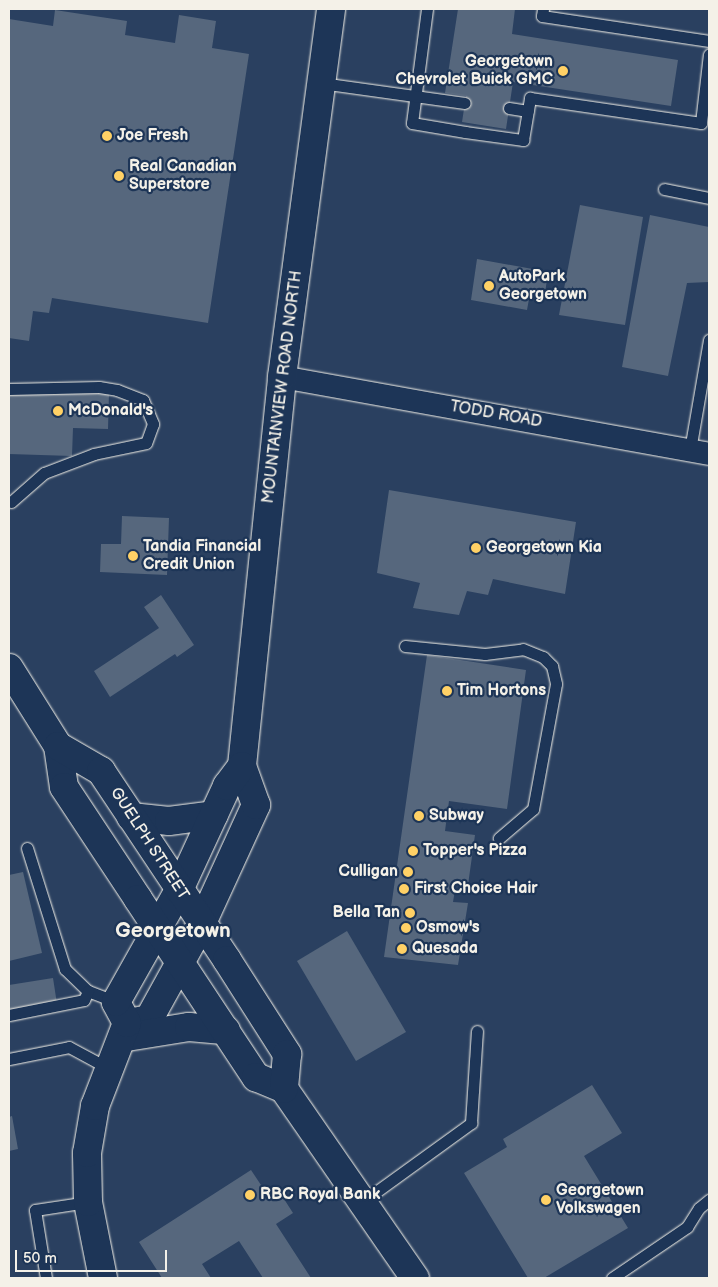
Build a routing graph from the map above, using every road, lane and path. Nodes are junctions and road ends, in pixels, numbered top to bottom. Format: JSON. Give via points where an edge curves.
{"nodes":[{"id":1,"x":331,"y":9,"type":"edge"},
{"id":2,"x":427,"y":9,"type":"edge"},
{"id":3,"x":543,"y":9,"type":"edge"},
{"id":4,"x":709,"y":41,"type":"edge"},
{"id":5,"x":709,"y":54,"type":"edge"},
{"id":6,"x":321,"y":82,"type":"junction"},
{"id":7,"x":416,"y":96,"type":"junction"},
{"id":8,"x":466,"y":103,"type":"dead end"},
{"id":9,"x":509,"y":108,"type":"dead end"},
{"id":10,"x":528,"y":111,"type":"junction"},
{"id":11,"x":664,"y":189,"type":"dead end"},
{"id":12,"x":709,"y":198,"type":"edge"},
{"id":13,"x":709,"y":340,"type":"edge"},
{"id":14,"x":282,"y":377,"type":"junction"},
{"id":15,"x":9,"y":389,"type":"edge"},
{"id":16,"x":700,"y":452,"type":"edge"},
{"id":17,"x":11,"y":502,"type":"dead end"},
{"id":18,"x":405,"y":646,"type":"dead end"},
{"id":19,"x":9,"y":668,"type":"edge"},
{"id":20,"x":58,"y":746,"type":"junction"},
{"id":21,"x":242,"y":766,"type":"junction"},
{"id":22,"x":214,"y":815,"type":"junction"},
{"id":23,"x":131,"y":817,"type":"junction"},
{"id":24,"x":499,"y":838,"type":"dead end"},
{"id":25,"x":27,"y":848,"type":"dead end"},
{"id":26,"x":179,"y":890,"type":"junction"},
{"id":27,"x":202,"y":924,"type":"junction"},
{"id":28,"x":158,"y":929,"type":"junction"},
{"id":29,"x":182,"y":963,"type":"junction"},
{"id":30,"x":88,"y":991,"type":"junction"},
{"id":31,"x":9,"y":1015,"type":"edge"},
{"id":32,"x":121,"y":1021,"type":"junction"},
{"id":33,"x":226,"y":1030,"type":"junction"},
{"id":34,"x":478,"y":1031,"type":"dead end"},
{"id":35,"x":9,"y":1059,"type":"edge"},
{"id":36,"x":108,"y":1068,"type":"junction"},
{"id":37,"x":284,"y":1090,"type":"junction"},
{"id":38,"x":709,"y":1200,"type":"edge"},
{"id":39,"x":88,"y":1202,"type":"junction"},
{"id":40,"x":362,"y":1202,"type":"junction"},
{"id":41,"x":46,"y":1278,"type":"edge"},
{"id":42,"x":103,"y":1278,"type":"edge"},
{"id":43,"x":414,"y":1278,"type":"edge"},
{"id":44,"x":612,"y":1278,"type":"edge"}],
"edges":[{"from":1,"to":6,"type":"main road","name":"MOUNTAINVIEW ROAD NORTH"},
{"from":2,"to":7,"type":"lane"},
{"from":3,"to":4,"type":"lane","via":[[542,16]]},
{"from":5,"to":10,"type":"lane","via":[[700,123],[530,98]]},
{"from":6,"to":7,"type":"lane"},
{"from":6,"to":14,"type":"main road","name":"MOUNTAINVIEW ROAD NORTH"},
{"from":7,"to":8,"type":"lane"},
{"from":7,"to":10,"type":"lane","via":[[412,123],[523,140]]},
{"from":9,"to":10,"type":"lane"},
{"from":11,"to":12,"type":"lane"},
{"from":13,"to":16,"type":"lane"},
{"from":14,"to":16,"type":"street","name":"TODD ROAD"},
{"from":14,"to":21,"type":"main road","name":"MOUNTAINVIEW ROAD NORTH"},
{"from":15,"to":17,"type":"lane","via":[[99,387],[117,390],[143,400],[153,424],[146,443],[94,454],[44,473]]},
{"from":18,"to":24,"type":"lane","via":[[485,654],[523,649],[543,657],[552,666],[556,684],[533,809]]},
{"from":19,"to":20,"type":"main road","name":"GUELPH STREET"},
{"from":20,"to":23,"type":"main road","name":"GUELPH STREET","via":[[101,771]]},
{"from":20,"to":28,"type":"main road","name":"GUELPH STREET","via":[[64,787]]},
{"from":21,"to":22,"type":"main road","via":[[227,786]]},
{"from":21,"to":27,"type":"main road","name":"MOUNTAINVIEW ROAD NORTH","via":[[256,805]]},
{"from":22,"to":23,"type":"main road","via":[[169,822]]},
{"from":22,"to":26,"type":"main road"},
{"from":23,"to":26,"type":"main road","name":"GUELPH STREET"},
{"from":25,"to":30,"type":"lane","via":[[65,969]]},
{"from":26,"to":27,"type":"main road","name":"GUELPH STREET"},
{"from":26,"to":28,"type":"main road"},
{"from":27,"to":29,"type":"main road","name":"MOUNTAINVIEW ROAD NORTH"},
{"from":27,"to":37,"type":"main road","name":"GUELPH STREET","via":[[288,1054]]},
{"from":28,"to":29,"type":"main road","name":"GUELPH STREET"},
{"from":28,"to":32,"type":"main road"},
{"from":29,"to":32,"type":"main road","name":"MOUNTAINVIEW ROAD NORTH","via":[[149,1019]]},
{"from":29,"to":33,"type":"main road","name":"GUELPH STREET"},
{"from":30,"to":31,"type":"lane","via":[[84,1000]]},
{"from":30,"to":32,"type":"lane"},
{"from":32,"to":33,"type":"main road"},
{"from":32,"to":36,"type":"main road"},
{"from":33,"to":37,"type":"main road","name":"GUELPH STREET","via":[[256,1077]]},
{"from":34,"to":40,"type":"lane","via":[[471,1124]]},
{"from":35,"to":36,"type":"lane","via":[[69,1047]]},
{"from":36,"to":39,"type":"main road","via":[[95,1106],[87,1153]]},
{"from":37,"to":40,"type":"main road"},
{"from":38,"to":44,"type":"lane","via":[[699,1208],[687,1227]]},
{"from":39,"to":41,"type":"lane","via":[[35,1210]]},
{"from":39,"to":42,"type":"main road"},
{"from":40,"to":43,"type":"main road"}]}
